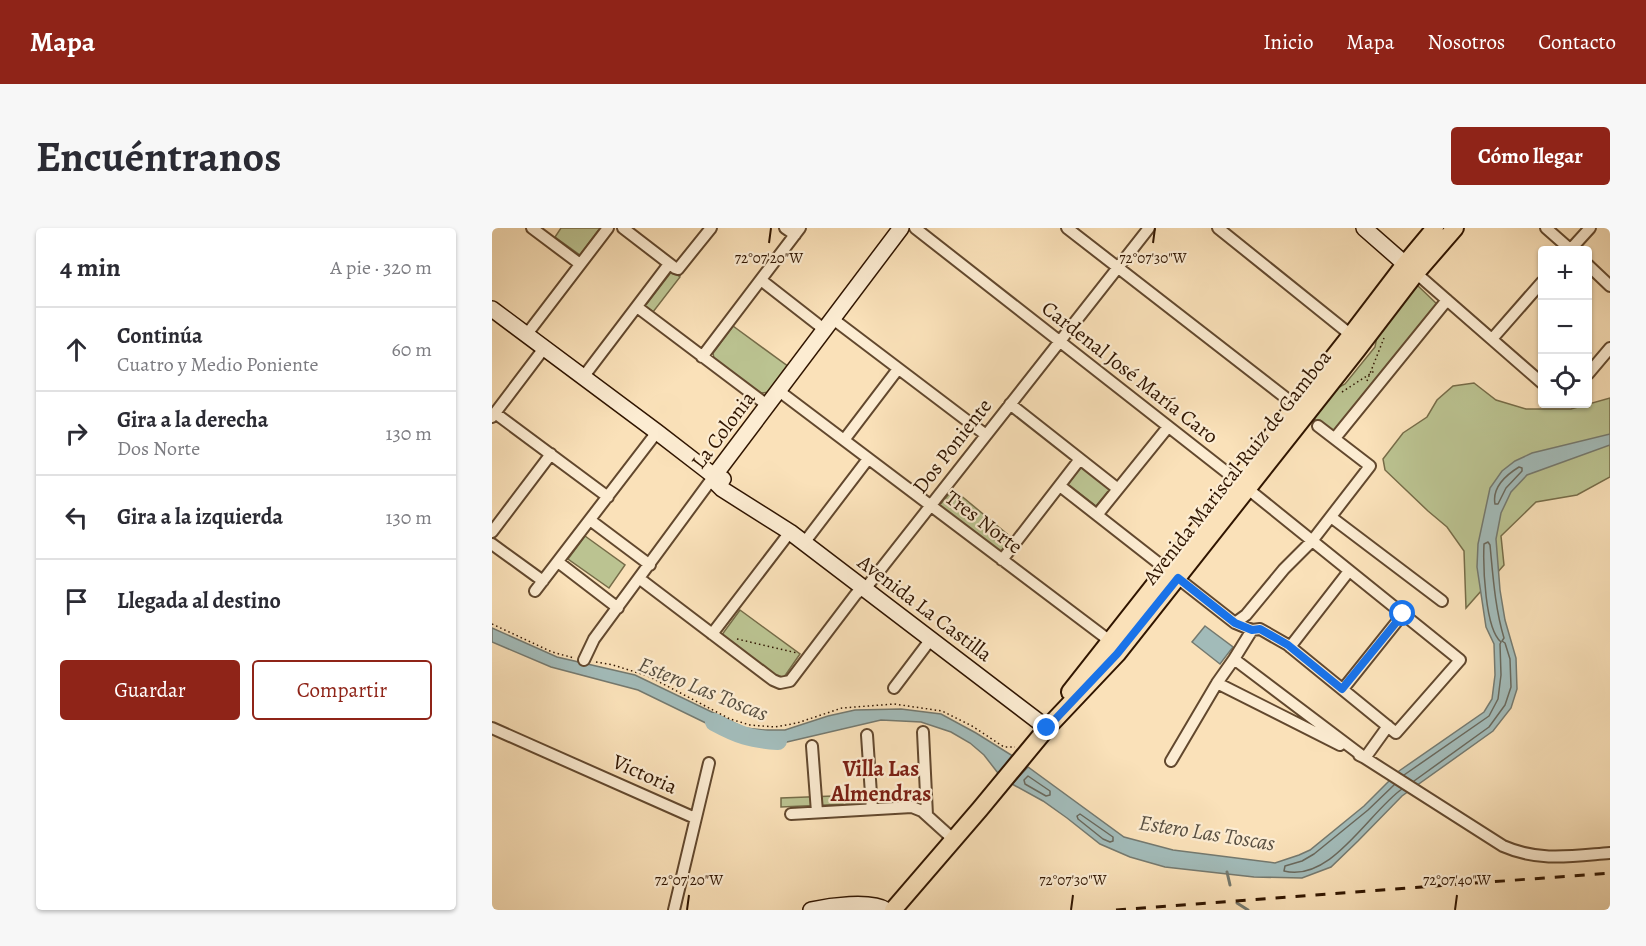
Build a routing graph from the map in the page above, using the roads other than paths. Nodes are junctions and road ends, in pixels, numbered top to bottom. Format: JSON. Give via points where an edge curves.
{"nodes":[{"id":1,"x":532,"y":228,"type":"edge"},
{"id":2,"x":554,"y":228,"type":"edge"},
{"id":3,"x":608,"y":228,"type":"edge"},
{"id":4,"x":623,"y":228,"type":"edge"},
{"id":5,"x":711,"y":228,"type":"edge"},
{"id":6,"x":784,"y":228,"type":"edge"},
{"id":7,"x":902,"y":228,"type":"edge"},
{"id":8,"x":915,"y":228,"type":"edge"},
{"id":9,"x":1067,"y":228,"type":"edge"},
{"id":10,"x":1149,"y":228,"type":"edge"},
{"id":11,"x":1218,"y":228,"type":"edge"},
{"id":12,"x":1364,"y":228,"type":"edge"},
{"id":13,"x":1435,"y":228,"type":"edge"},
{"id":14,"x":1455,"y":228,"type":"edge"},
{"id":15,"x":1546,"y":228,"type":"edge"},
{"id":16,"x":1590,"y":228,"type":"edge"},
{"id":17,"x":797,"y":232,"type":"edge"},
{"id":18,"x":546,"y":238,"type":"junction"},
{"id":19,"x":1566,"y":246,"type":"edge"},
{"id":20,"x":1574,"y":246,"type":"edge"},
{"id":21,"x":580,"y":264,"type":"junction"},
{"id":22,"x":674,"y":267,"type":"junction"},
{"id":23,"x":1118,"y":267,"type":"junction"},
{"id":24,"x":1410,"y":268,"type":"junction"},
{"id":25,"x":1592,"y":270,"type":"edge"},
{"id":26,"x":761,"y":280,"type":"junction"},
{"id":27,"x":1610,"y":286,"type":"edge"},
{"id":28,"x":1538,"y":287,"type":"edge"},
{"id":29,"x":1447,"y":300,"type":"junction"},
{"id":30,"x":637,"y":308,"type":"junction"},
{"id":31,"x":492,"y":309,"type":"edge"},
{"id":32,"x":829,"y":325,"type":"junction"},
{"id":33,"x":527,"y":334,"type":"junction"},
{"id":34,"x":1351,"y":335,"type":"junction"},
{"id":35,"x":1492,"y":339,"type":"junction"},
{"id":36,"x":1059,"y":341,"type":"junction"},
{"id":37,"x":544,"y":346,"type":"junction"},
{"id":38,"x":1610,"y":348,"type":"edge"},
{"id":39,"x":702,"y":357,"type":"junction"},
{"id":40,"x":1592,"y":368,"type":"edge"},
{"id":41,"x":898,"y":369,"type":"junction"},
{"id":42,"x":584,"y":376,"type":"junction"},
{"id":43,"x":1538,"y":379,"type":"edge"},
{"id":44,"x":778,"y":391,"type":"junction"},
{"id":45,"x":1010,"y":404,"type":"junction"},
{"id":46,"x":767,"y":405,"type":"junction"},
{"id":47,"x":1295,"y":405,"type":"junction"},
{"id":48,"x":494,"y":415,"type":"edge"},
{"id":49,"x":1168,"y":426,"type":"junction"},
{"id":50,"x":1318,"y":426,"type":"dead end"},
{"id":51,"x":657,"y":432,"type":"junction"},
{"id":52,"x":986,"y":435,"type":"junction"},
{"id":53,"x":1335,"y":438,"type":"junction"},
{"id":54,"x":844,"y":440,"type":"junction"},
{"id":55,"x":551,"y":454,"type":"junction"},
{"id":56,"x":868,"y":459,"type":"junction"},
{"id":57,"x":1080,"y":459,"type":"junction"},
{"id":58,"x":714,"y":476,"type":"junction"},
{"id":59,"x":1242,"y":485,"type":"junction"},
{"id":60,"x":1059,"y":486,"type":"junction"},
{"id":61,"x":1118,"y":489,"type":"junction"},
{"id":62,"x":608,"y":497,"type":"junction"},
{"id":63,"x":930,"y":506,"type":"junction"},
{"id":64,"x":1097,"y":515,"type":"junction"},
{"id":65,"x":1331,"y":517,"type":"junction"},
{"id":66,"x":590,"y":520,"type":"junction"},
{"id":67,"x":783,"y":527,"type":"junction"},
{"id":68,"x":492,"y":532,"type":"edge"},
{"id":69,"x":1312,"y":541,"type":"junction"},
{"id":70,"x":804,"y":543,"type":"junction"},
{"id":71,"x":492,"y":544,"type":"edge"},
{"id":72,"x":1002,"y":560,"type":"junction"},
{"id":73,"x":558,"y":562,"type":"junction"},
{"id":74,"x":650,"y":565,"type":"junction"},
{"id":75,"x":1349,"y":571,"type":"junction"},
{"id":76,"x":1172,"y":573,"type":"junction"},
{"id":77,"x":640,"y":579,"type":"junction"},
{"id":78,"x":543,"y":581,"type":"junction"},
{"id":79,"x":863,"y":588,"type":"junction"},
{"id":80,"x":535,"y":591,"type":"dead end"},
{"id":81,"x":1442,"y":601,"type":"dead end"},
{"id":82,"x":618,"y":608,"type":"junction"},
{"id":83,"x":1403,"y":614,"type":"junction"},
{"id":84,"x":1235,"y":623,"type":"junction"},
{"id":85,"x":1252,"y":630,"type":"junction"},
{"id":86,"x":712,"y":634,"type":"junction"},
{"id":87,"x":931,"y":639,"type":"junction"},
{"id":88,"x":1110,"y":641,"type":"junction"},
{"id":89,"x":1290,"y":647,"type":"junction"},
{"id":90,"x":1234,"y":659,"type":"junction"},
{"id":91,"x":584,"y":660,"type":"road end"},
{"id":92,"x":1217,"y":683,"type":"junction"},
{"id":93,"x":894,"y":688,"type":"dead end"},
{"id":94,"x":1342,"y":689,"type":"junction"},
{"id":95,"x":492,"y":728,"type":"edge"},
{"id":96,"x":1047,"y":728,"type":"junction"},
{"id":97,"x":1392,"y":729,"type":"junction"},
{"id":98,"x":923,"y":732,"type":"dead end"},
{"id":99,"x":867,"y":735,"type":"dead end"},
{"id":100,"x":812,"y":746,"type":"dead end"},
{"id":101,"x":1365,"y":758,"type":"junction"},
{"id":102,"x":1171,"y":761,"type":"dead end"},
{"id":103,"x":710,"y":763,"type":"dead end"},
{"id":104,"x":872,"y":809,"type":"junction"},
{"id":105,"x":817,"y":812,"type":"junction"},
{"id":106,"x":791,"y":814,"type":"dead end"},
{"id":107,"x":927,"y":815,"type":"junction"},
{"id":108,"x":695,"y":818,"type":"junction"},
{"id":109,"x":953,"y":839,"type":"junction"},
{"id":110,"x":1610,"y":853,"type":"edge"},
{"id":111,"x":674,"y":910,"type":"edge"},
{"id":112,"x":811,"y":910,"type":"edge"},
{"id":113,"x":886,"y":910,"type":"edge"},
{"id":114,"x":893,"y":910,"type":"edge"}],
"edges":[{"from":1,"to":18,"type":"street"},
{"from":2,"to":18,"type":"street"},
{"from":3,"to":21,"type":"street"},
{"from":4,"to":22,"type":"street"},
{"from":5,"to":22,"type":"street"},
{"from":6,"to":17,"type":"street"},
{"from":7,"to":32,"type":"main road","name":"La Colonia"},
{"from":8,"to":36,"type":"street","name":"Cardenal José María Caro"},
{"from":9,"to":23,"type":"street"},
{"from":10,"to":23,"type":"street","name":"Dos Poniente"},
{"from":11,"to":34,"type":"street"},
{"from":12,"to":24,"type":"main road"},
{"from":13,"to":24,"type":"main road","name":"Avenida Mariscal Ruiz de Gamboa"},
{"from":14,"to":24,"type":"main road","name":"Avenida Mariscal Ruiz de Gamboa"},
{"from":15,"to":19,"type":"street"},
{"from":16,"to":20,"type":"street"},
{"from":17,"to":26,"type":"street"},
{"from":18,"to":21,"type":"street"},
{"from":21,"to":33,"type":"street"},
{"from":22,"to":30,"type":"street"},
{"from":23,"to":36,"type":"street","name":"Dos Poniente"},
{"from":23,"to":47,"type":"street"},
{"from":24,"to":29,"type":"street"},
{"from":24,"to":34,"type":"main road","name":"Avenida Mariscal Ruiz de Gamboa"},
{"from":24,"to":59,"type":"main road","name":"Avenida Mariscal Ruiz de Gamboa","via":[[1358,350]]},
{"from":25,"to":27,"type":"street"},
{"from":26,"to":32,"type":"street"},
{"from":26,"to":39,"type":"street"},
{"from":28,"to":35,"type":"street"},
{"from":29,"to":35,"type":"street"},
{"from":29,"to":53,"type":"street"},
{"from":30,"to":39,"type":"street"},
{"from":30,"to":42,"type":"street"},
{"from":31,"to":33,"type":"main road","name":"Avenida La Castilla"},
{"from":32,"to":41,"type":"street"},
{"from":32,"to":44,"type":"main road","name":"La Colonia"},
{"from":33,"to":37,"type":"main road","name":"Avenida La Castilla"},
{"from":34,"to":47,"type":"main road","name":"Avenida Mariscal Ruiz de Gamboa"},
{"from":35,"to":43,"type":"street"},
{"from":36,"to":45,"type":"street","name":"Dos Poniente"},
{"from":36,"to":49,"type":"street","name":"Cardenal José María Caro"},
{"from":37,"to":42,"type":"main road","name":"Avenida La Castilla"},
{"from":37,"to":48,"type":"street"},
{"from":38,"to":40,"type":"street"},
{"from":39,"to":46,"type":"street"},
{"from":41,"to":52,"type":"street"},
{"from":41,"to":54,"type":"street"},
{"from":42,"to":51,"type":"main road","name":"Avenida La Castilla"},
{"from":44,"to":46,"type":"main road","name":"La Colonia"},
{"from":44,"to":54,"type":"street","name":"Tres Norte"},
{"from":45,"to":52,"type":"street","name":"Dos Poniente"},
{"from":45,"to":57,"type":"street"},
{"from":46,"to":58,"type":"main road","name":"La Colonia"},
{"from":47,"to":59,"type":"main road","name":"Avenida Mariscal Ruiz de Gamboa"},
{"from":48,"to":55,"type":"street"},
{"from":49,"to":59,"type":"street","name":"Cardenal José María Caro"},
{"from":49,"to":61,"type":"street"},
{"from":50,"to":53,"type":"street"},
{"from":51,"to":58,"type":"main road","name":"Avenida La Castilla"},
{"from":51,"to":62,"type":"street"},
{"from":52,"to":63,"type":"street","name":"Dos Poniente"},
{"from":53,"to":65,"type":"street","via":[[1370,466]]},
{"from":54,"to":56,"type":"street","name":"Tres Norte"},
{"from":55,"to":62,"type":"street"},
{"from":55,"to":68,"type":"street"},
{"from":56,"to":63,"type":"street","name":"Tres Norte"},
{"from":56,"to":70,"type":"street"},
{"from":57,"to":60,"type":"street"},
{"from":57,"to":61,"type":"street"},
{"from":58,"to":67,"type":"main road","name":"Avenida La Castilla","via":[[727,481]]},
{"from":58,"to":74,"type":"street","name":"La Colonia"},
{"from":59,"to":69,"type":"street","name":"Cardenal José María Caro"},
{"from":59,"to":76,"type":"main road","name":"Avenida Mariscal Ruiz de Gamboa"},
{"from":60,"to":64,"type":"street"},
{"from":60,"to":72,"type":"street"},
{"from":61,"to":64,"type":"street"},
{"from":62,"to":66,"type":"street"},
{"from":63,"to":72,"type":"street","name":"Tres Norte"},
{"from":63,"to":79,"type":"street","name":"Dos Poniente"},
{"from":64,"to":76,"type":"street"},
{"from":65,"to":69,"type":"street"},
{"from":65,"to":81,"type":"street"},
{"from":66,"to":73,"type":"street"},
{"from":66,"to":74,"type":"street"},
{"from":67,"to":70,"type":"main road","name":"Avenida La Castilla"},
{"from":67,"to":86,"type":"street"},
{"from":69,"to":75,"type":"street","name":"Cardenal José María Caro"},
{"from":69,"to":84,"type":"street"},
{"from":70,"to":79,"type":"main road","name":"Avenida La Castilla"},
{"from":71,"to":78,"type":"street"},
{"from":72,"to":88,"type":"street","name":"Tres Norte"},
{"from":73,"to":78,"type":"street"},
{"from":73,"to":82,"type":"street"},
{"from":74,"to":77,"type":"street","name":"La Colonia"},
{"from":75,"to":83,"type":"street","name":"Cardenal José María Caro"},
{"from":75,"to":89,"type":"street"},
{"from":76,"to":84,"type":"street"},
{"from":76,"to":88,"type":"main road","name":"Avenida Mariscal Ruiz de Gamboa"},
{"from":76,"to":96,"type":"main road","name":"Avenida Mariscal Ruiz de Gamboa","via":[[1117,654]]},
{"from":77,"to":82,"type":"street","name":"La Colonia"},
{"from":77,"to":86,"type":"street"},
{"from":78,"to":80,"type":"street"},
{"from":79,"to":86,"type":"street","name":"Dos Poniente","via":[[790,681],[773,680]]},
{"from":79,"to":87,"type":"main road","name":"Avenida La Castilla"},
{"from":82,"to":91,"type":"street","name":"La Colonia","via":[[594,639]]},
{"from":83,"to":94,"type":"street"},
{"from":83,"to":97,"type":"street","name":"Cardenal José María Caro","via":[[1460,660]]},
{"from":84,"to":85,"type":"street"},
{"from":85,"to":89,"type":"street","via":[[1260,629]]},
{"from":85,"to":90,"type":"street"},
{"from":87,"to":93,"type":"street"},
{"from":87,"to":96,"type":"main road","name":"Avenida La Castilla"},
{"from":88,"to":96,"type":"main road","name":"Avenida Mariscal Ruiz de Gamboa"},
{"from":89,"to":94,"type":"street"},
{"from":90,"to":92,"type":"street"},
{"from":90,"to":101,"type":"street"},
{"from":92,"to":101,"type":"street"},
{"from":92,"to":102,"type":"street"},
{"from":94,"to":97,"type":"street"},
{"from":95,"to":108,"type":"street","name":"Victoria"},
{"from":96,"to":109,"type":"main road","name":"Avenida Mariscal Ruiz de Gamboa"},
{"from":97,"to":101,"type":"street"},
{"from":98,"to":107,"type":"street"},
{"from":99,"to":104,"type":"street"},
{"from":100,"to":105,"type":"street"},
{"from":101,"to":110,"type":"street","via":[[1493,841],[1522,854],[1556,858]]},
{"from":103,"to":108,"type":"street"},
{"from":104,"to":105,"type":"street"},
{"from":104,"to":107,"type":"street","via":[[912,807]]},
{"from":105,"to":106,"type":"street"},
{"from":107,"to":109,"type":"street"},
{"from":108,"to":111,"type":"street","name":"Victoria"},
{"from":109,"to":114,"type":"main road","name":"Avenida Mariscal Ruiz de Gamboa"},
{"from":112,"to":113,"type":"main road","via":[[868,904]]}]}
